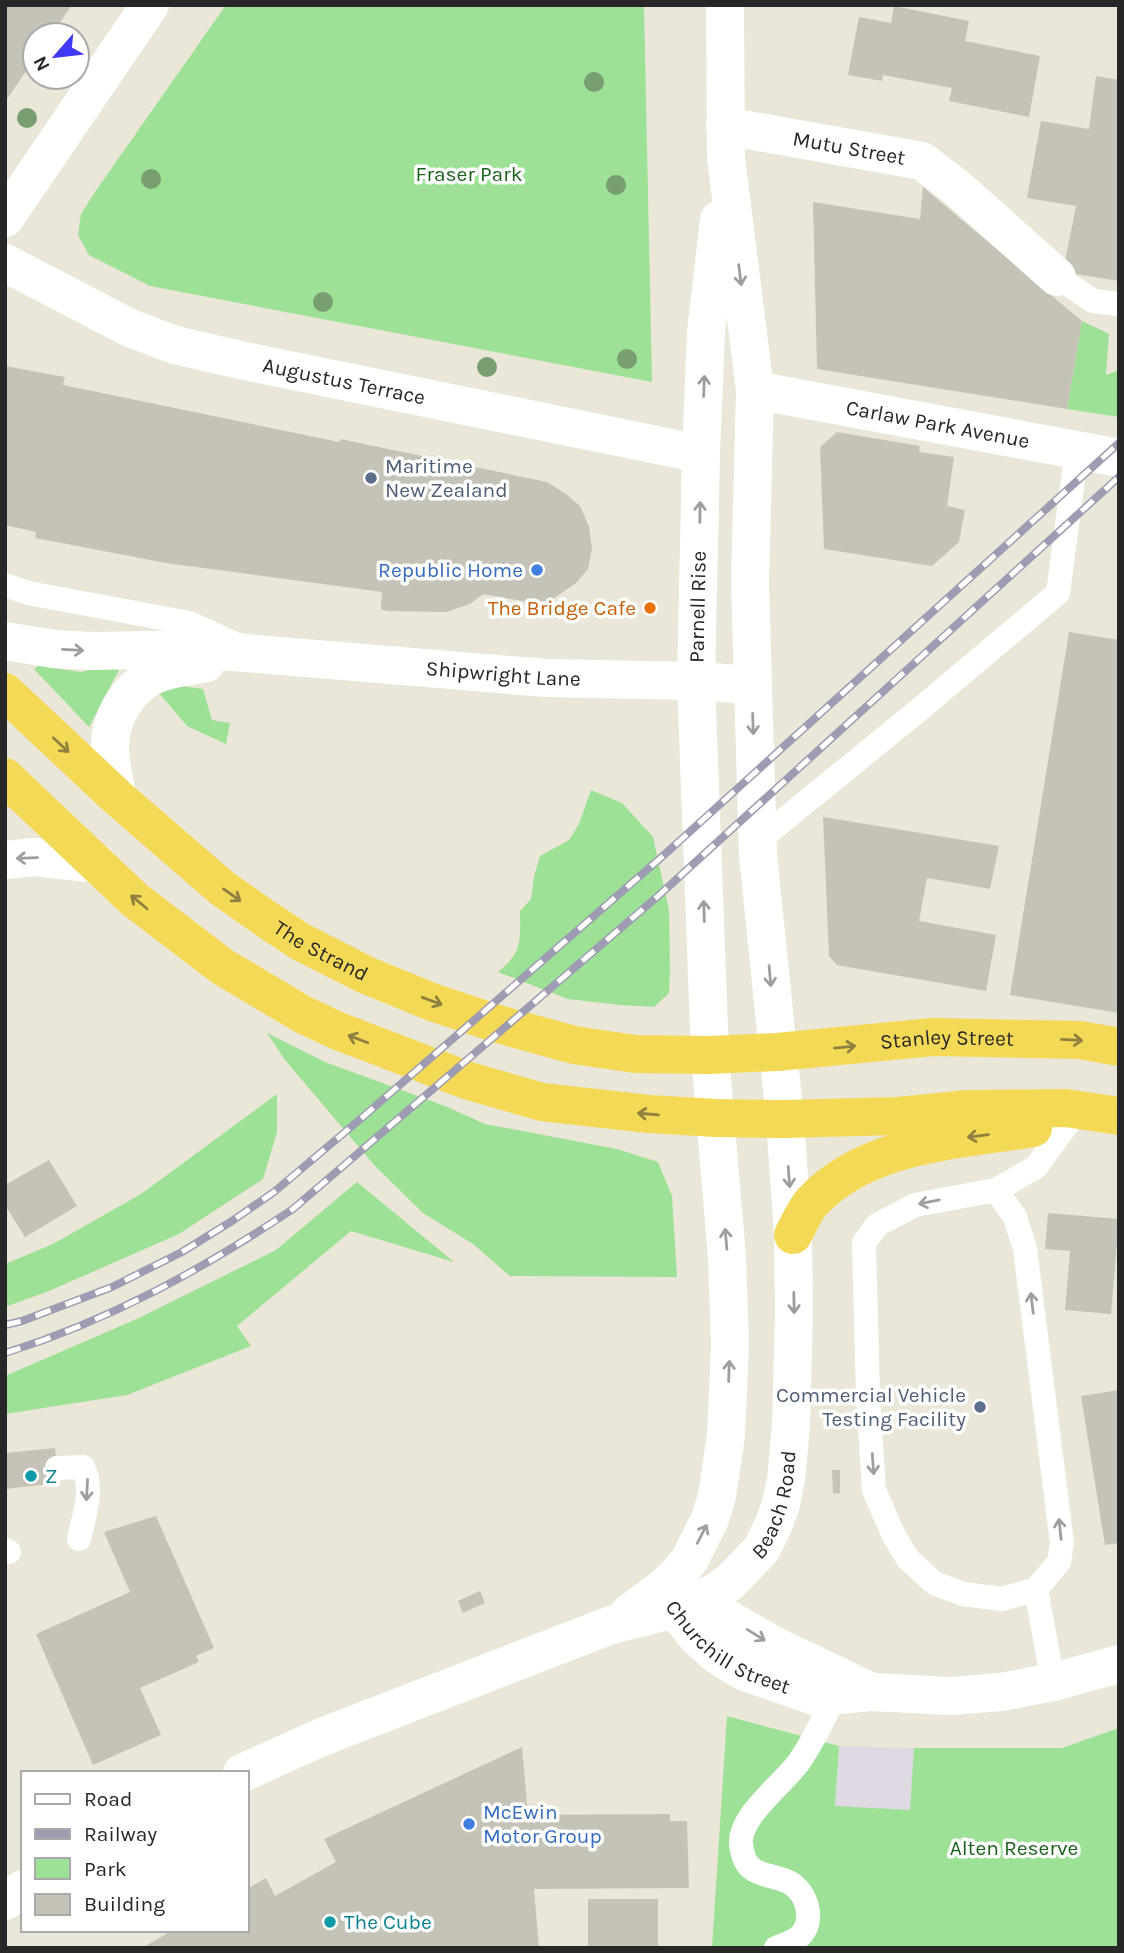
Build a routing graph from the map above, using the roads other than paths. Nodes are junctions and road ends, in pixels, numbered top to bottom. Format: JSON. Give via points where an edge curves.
{"nodes":[{"id":1,"x":150,"y":5,"type":"edge"},
{"id":2,"x":725,"y":5,"type":"edge"},
{"id":3,"x":725,"y":142,"type":"junction"},
{"id":4,"x":5,"y":218,"type":"edge"},
{"id":5,"x":5,"y":263,"type":"edge"},
{"id":6,"x":1057,"y":277,"type":"joint"},
{"id":7,"x":1119,"y":304,"type":"edge"},
{"id":8,"x":755,"y":390,"type":"junction"},
{"id":9,"x":1077,"y":450,"type":"junction"},
{"id":10,"x":701,"y":454,"type":"junction"},
{"id":11,"x":1119,"y":458,"type":"edge"},
{"id":12,"x":5,"y":585,"type":"edge"},
{"id":13,"x":5,"y":641,"type":"edge"},
{"id":14,"x":256,"y":655,"type":"junction"},
{"id":15,"x":696,"y":681,"type":"junction"},
{"id":16,"x":752,"y":685,"type":"junction"},
{"id":17,"x":5,"y":692,"type":"edge"},
{"id":18,"x":5,"y":777,"type":"edge"},
{"id":19,"x":118,"y":799,"type":"junction"},
{"id":20,"x":758,"y":841,"type":"junction"},
{"id":21,"x":5,"y":860,"type":"edge"},
{"id":22,"x":98,"y":864,"type":"junction"},
{"id":23,"x":1119,"y":1047,"type":"edge"},
{"id":24,"x":777,"y":1052,"type":"junction"},
{"id":25,"x":710,"y":1055,"type":"junction"},
{"id":26,"x":1119,"y":1116,"type":"edge"},
{"id":27,"x":716,"y":1118,"type":"junction"},
{"id":28,"x":785,"y":1119,"type":"junction"},
{"id":29,"x":1069,"y":1122,"type":"junction"},
{"id":30,"x":1119,"y":1123,"type":"edge"},
{"id":31,"x":996,"y":1190,"type":"junction"},
{"id":32,"x":793,"y":1235,"type":"junction"},
{"id":33,"x":57,"y":1468,"type":"dead end"},
{"id":34,"x":79,"y":1539,"type":"dead end"},
{"id":35,"x":1036,"y":1589,"type":"junction"},
{"id":36,"x":678,"y":1599,"type":"junction"},
{"id":37,"x":1119,"y":1664,"type":"edge"},
{"id":38,"x":1053,"y":1682,"type":"junction"},
{"id":39,"x":853,"y":1694,"type":"junction"},
{"id":40,"x":246,"y":1771,"type":"edge"},
{"id":41,"x":5,"y":1874,"type":"edge"},
{"id":42,"x":21,"y":1887,"type":"edge"},
{"id":43,"x":21,"y":1890,"type":"edge"},
{"id":44,"x":5,"y":1901,"type":"edge"},
{"id":45,"x":776,"y":1948,"type":"edge"}],
"edges":[{"from":1,"to":4,"type":"main road"},
{"from":2,"to":3,"type":"main road","name":"Parnell Rise"},
{"from":3,"to":6,"type":"main road","name":"Mutu Street","via":[[922,161]]},
{"from":3,"to":8,"type":"main road","name":"Parnell Rise","one_way":true},
{"from":10,"to":3,"type":"main road","name":"Parnell Rise","one_way":true,"via":[[706,332]]},
{"from":5,"to":10,"type":"main road","name":"Augustus Terrace","via":[[130,328],[175,345]]},
{"from":6,"to":7,"type":"lane","via":[[1093,302]]},
{"from":8,"to":9,"type":"main road","name":"Carlaw Park Avenue"},
{"from":8,"to":16,"type":"main road","name":"Parnell Rise"},
{"from":9,"to":11,"type":"main road","name":"Carlaw Park Avenue"},
{"from":9,"to":20,"type":"lane","via":[[1058,593]]},
{"from":15,"to":10,"type":"main road","name":"Parnell Rise","one_way":true},
{"from":12,"to":14,"type":"lane","via":[[189,623]]},
{"from":13,"to":14,"type":"main road","name":"Shipwright Lane","one_way":true,"via":[[54,649],[197,649]]},
{"from":14,"to":15,"type":"main road","name":"Shipwright Lane","via":[[546,678]]},
{"from":14,"to":19,"type":"main road","name":"Shipwright Lane","via":[[156,674],[128,697],[118,713],[110,744]]},
{"from":15,"to":16,"type":"main road","name":"Shipwright Lane"},
{"from":25,"to":15,"type":"main road","name":"Parnell Rise","one_way":true},
{"from":16,"to":20,"type":"main road","name":"Parnell Rise","one_way":true},
{"from":17,"to":19,"type":"highway","name":"The Strand","one_way":true},
{"from":18,"to":22,"type":"highway"},
{"from":19,"to":25,"type":"highway","name":"The Strand","one_way":true,"via":[[232,894],[301,942],[366,975],[432,1002],[573,1045],[635,1054]]},
{"from":20,"to":24,"type":"main road","name":"Parnell Rise","one_way":true},
{"from":22,"to":21,"type":"main road","one_way":true,"via":[[34,857]]},
{"from":27,"to":22,"type":"highway","one_way":true,"via":[[542,1102],[469,1081],[338,1031],[223,967],[135,900]]},
{"from":24,"to":23,"type":"highway","name":"Stanley Street","one_way":true,"via":[[933,1037],[1080,1040]]},
{"from":24,"to":25,"type":"highway","name":"The Strand"},
{"from":24,"to":28,"type":"main road","name":"Parnell Rise"},
{"from":25,"to":27,"type":"main road","name":"Parnell Rise"},
{"from":26,"to":28,"type":"highway","via":[[1066,1108]]},
{"from":27,"to":28,"type":"highway"},
{"from":36,"to":27,"type":"main road","name":"Beach Road","one_way":true,"via":[[678,1574],[690,1559],[717,1496],[726,1435],[730,1345]]},
{"from":28,"to":32,"type":"main road","name":"Beach Road","one_way":true},
{"from":29,"to":30,"type":"highway"},
{"from":29,"to":31,"type":"lane","via":[[1036,1167]]},
{"from":29,"to":32,"type":"highway","one_way":true,"via":[[909,1149],[859,1167],[810,1204]]},
{"from":35,"to":31,"type":"lane","one_way":true,"via":[[1059,1562],[1062,1543],[1025,1250],[1015,1217]]},
{"from":31,"to":35,"type":"lane","one_way":true,"via":[[915,1205],[877,1225],[864,1243],[874,1490],[908,1559],[934,1583],[962,1594],[1002,1599]]},
{"from":32,"to":36,"type":"main road","name":"Beach Road","one_way":true,"via":[[791,1426],[781,1504],[761,1550],[730,1582],[714,1592]]},
{"from":33,"to":34,"type":"lane","one_way":true,"via":[[83,1467],[88,1477]]},
{"from":35,"to":38,"type":"lane"},
{"from":36,"to":39,"type":"main road","name":"Churchill Street","via":[[773,1645]]},
{"from":36,"to":40,"type":"main road","name":"Beach Road","via":[[644,1604],[611,1625]]},
{"from":37,"to":38,"type":"main road","name":"Churchill Street"},
{"from":38,"to":39,"type":"main road","name":"Churchill Street","via":[[951,1696]]},
{"from":39,"to":45,"type":"lane","via":[[741,1833],[744,1857],[751,1868],[791,1884],[809,1909],[807,1928]]},
{"from":41,"to":42,"type":"main road"},
{"from":43,"to":44,"type":"main road"}]}
